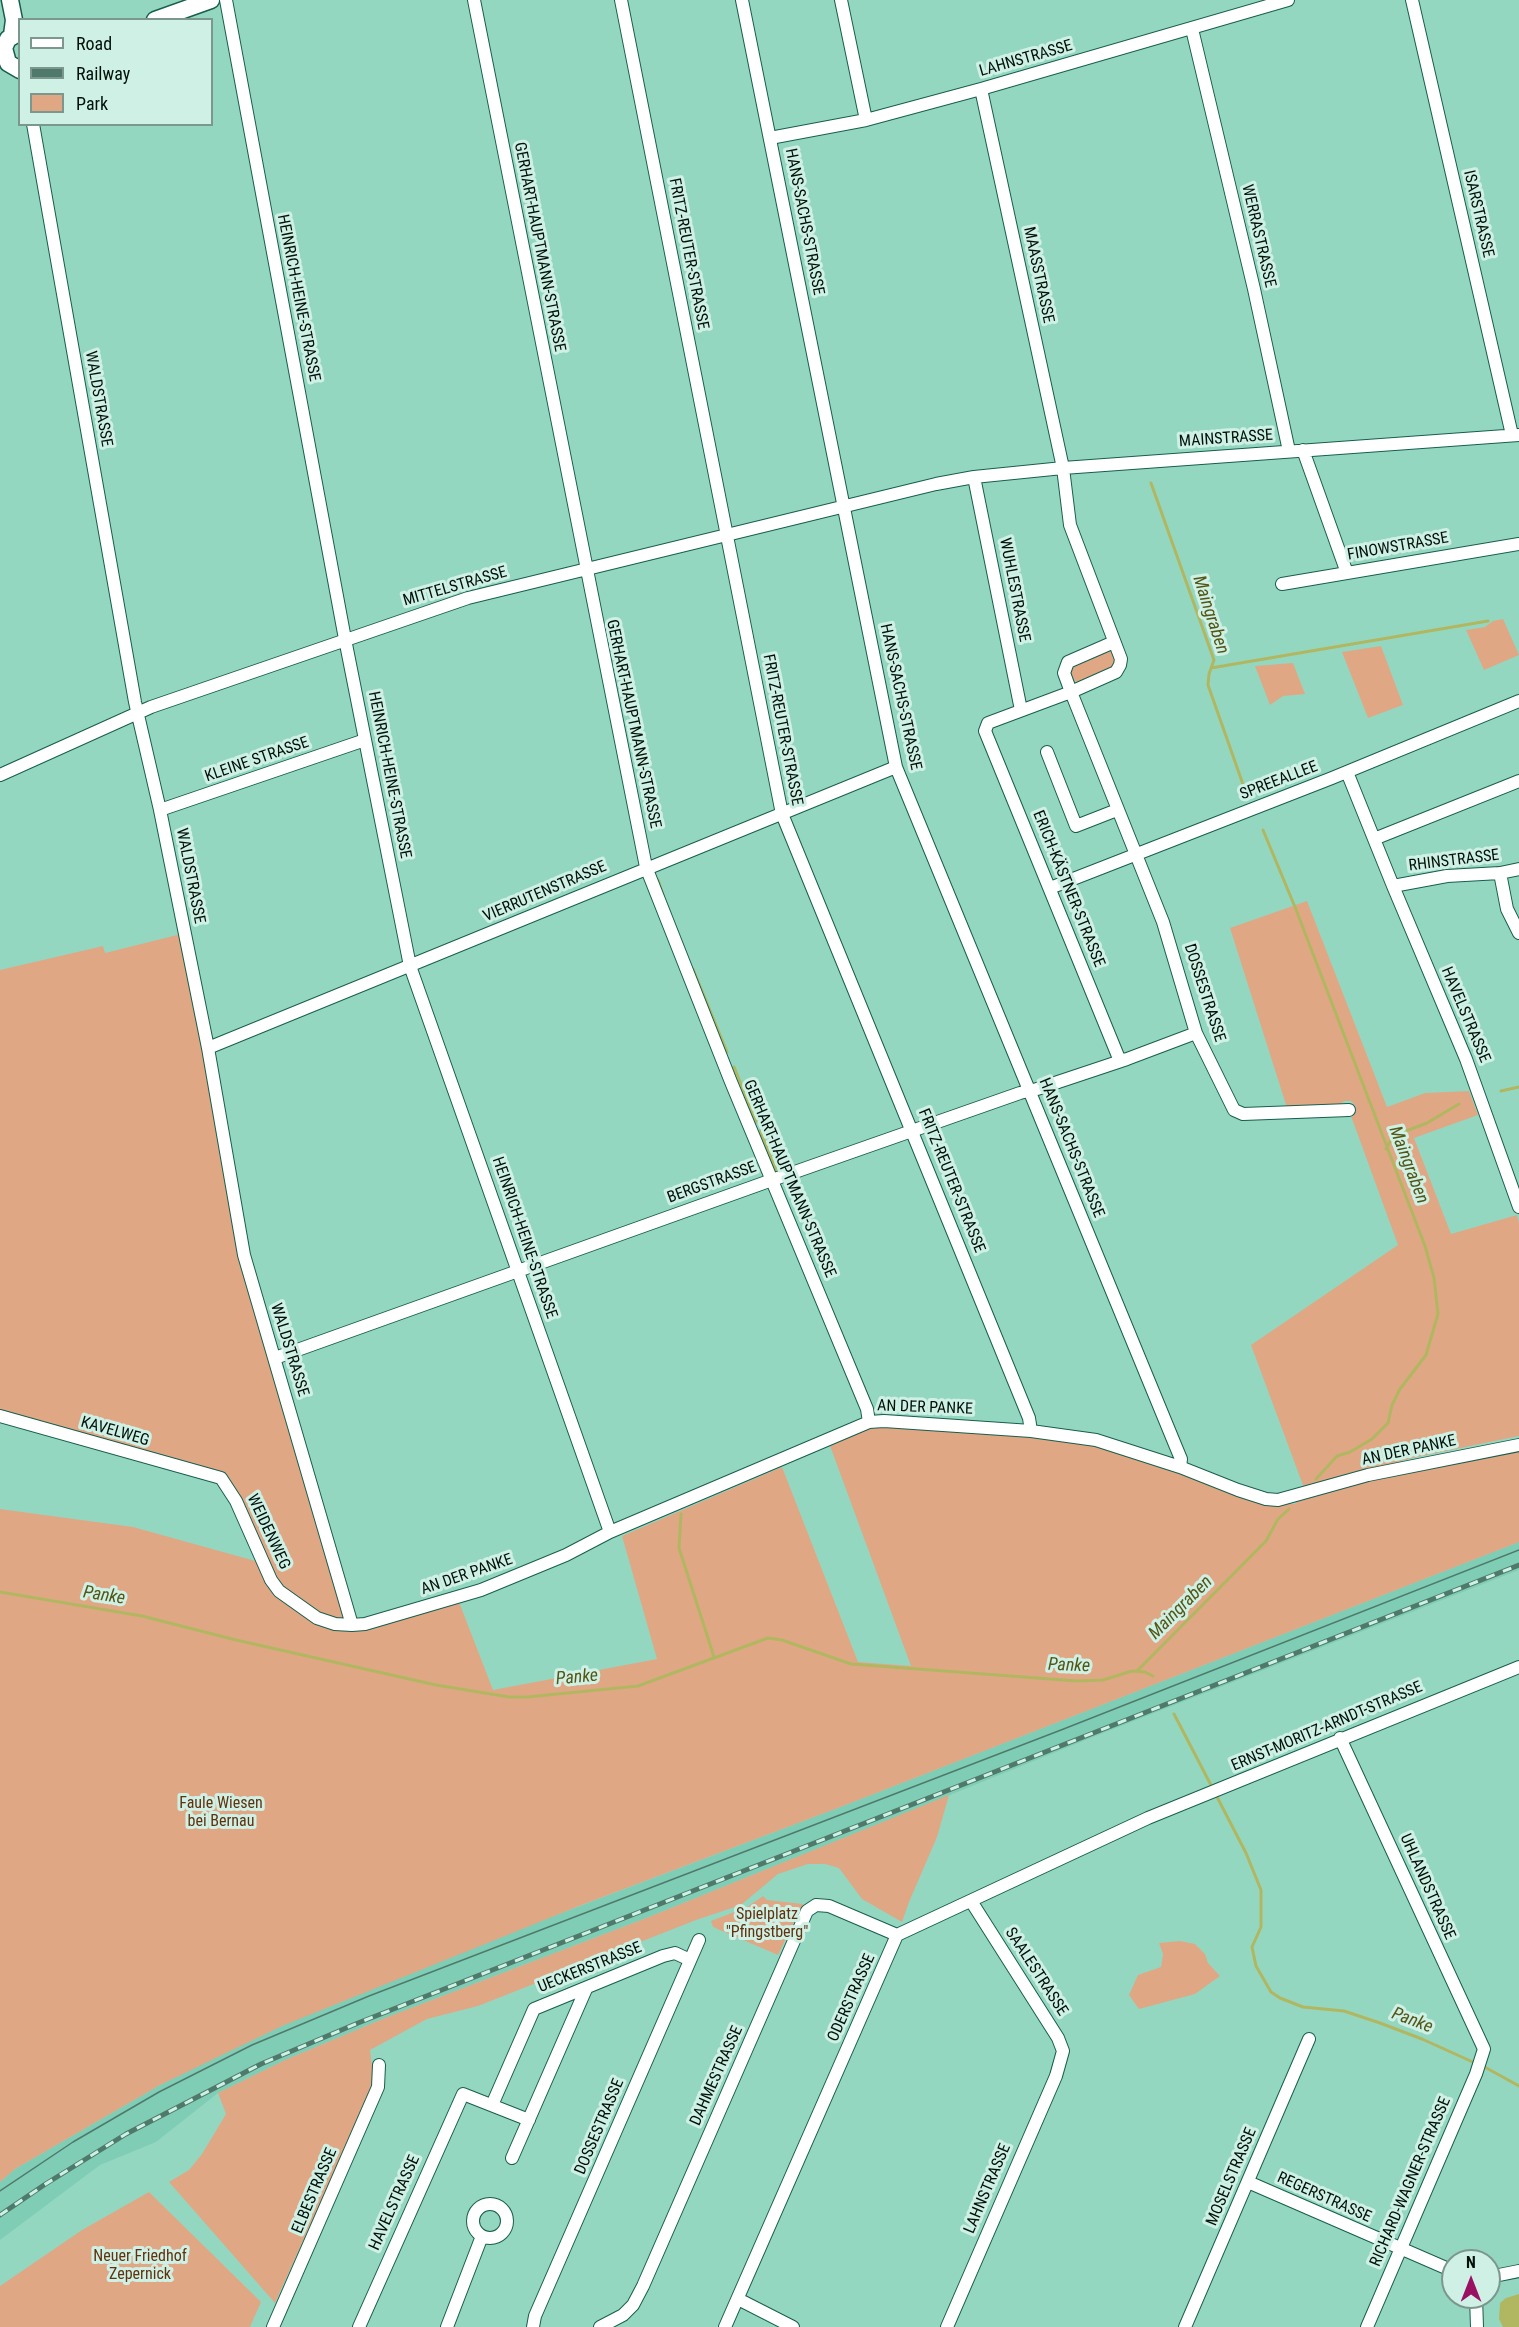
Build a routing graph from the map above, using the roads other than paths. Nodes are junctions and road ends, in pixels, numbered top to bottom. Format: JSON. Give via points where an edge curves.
{"nodes":[{"id":1,"x":10,"y":0,"type":"edge"},
{"id":2,"x":16,"y":0,"type":"edge"},
{"id":3,"x":211,"y":0,"type":"edge"},
{"id":4,"x":226,"y":0,"type":"edge"},
{"id":5,"x":474,"y":0,"type":"edge"},
{"id":6,"x":621,"y":0,"type":"edge"},
{"id":7,"x":742,"y":0,"type":"edge"},
{"id":8,"x":841,"y":0,"type":"edge"},
{"id":9,"x":1288,"y":0,"type":"edge"},
{"id":10,"x":1412,"y":0,"type":"edge"},
{"id":11,"x":23,"y":18,"type":"edge"},
{"id":12,"x":161,"y":18,"type":"edge"},
{"id":13,"x":1192,"y":28,"type":"junction"},
{"id":14,"x":16,"y":34,"type":"edge"},
{"id":15,"x":7,"y":65,"type":"edge"},
{"id":16,"x":981,"y":90,"type":"junction"},
{"id":17,"x":866,"y":120,"type":"junction"},
{"id":18,"x":33,"y":126,"type":"edge"},
{"id":19,"x":770,"y":138,"type":"junction"},
{"id":20,"x":1517,"y":436,"type":"edge"},
{"id":21,"x":1303,"y":450,"type":"junction"},
{"id":22,"x":1289,"y":451,"type":"junction"},
{"id":23,"x":1063,"y":468,"type":"junction"},
{"id":24,"x":975,"y":477,"type":"junction"},
{"id":25,"x":936,"y":484,"type":"joint"},
{"id":26,"x":844,"y":507,"type":"junction"},
{"id":27,"x":726,"y":536,"type":"junction"},
{"id":28,"x":1519,"y":543,"type":"edge"},
{"id":29,"x":585,"y":569,"type":"junction"},
{"id":30,"x":1347,"y":573,"type":"junction"},
{"id":31,"x":1282,"y":584,"type":"dead end"},
{"id":32,"x":345,"y":639,"type":"junction"},
{"id":33,"x":1114,"y":642,"type":"junction"},
{"id":34,"x":1071,"y":692,"type":"junction"},
{"id":35,"x":1519,"y":701,"type":"edge"},
{"id":36,"x":1021,"y":710,"type":"junction"},
{"id":37,"x":137,"y":713,"type":"junction"},
{"id":38,"x":366,"y":740,"type":"junction"},
{"id":39,"x":1047,"y":752,"type":"dead end"},
{"id":40,"x":896,"y":767,"type":"junction"},
{"id":41,"x":1347,"y":772,"type":"junction"},
{"id":42,"x":0,"y":775,"type":"edge"},
{"id":43,"x":1519,"y":781,"type":"edge"},
{"id":44,"x":160,"y":810,"type":"junction"},
{"id":45,"x":1117,"y":810,"type":"junction"},
{"id":46,"x":782,"y":814,"type":"junction"},
{"id":47,"x":1374,"y":839,"type":"junction"},
{"id":48,"x":1137,"y":855,"type":"junction"},
{"id":49,"x":646,"y":867,"type":"junction"},
{"id":50,"x":1519,"y":869,"type":"edge"},
{"id":51,"x":1500,"y":873,"type":"junction"},
{"id":52,"x":1393,"y":886,"type":"junction"},
{"id":53,"x":1050,"y":888,"type":"junction"},
{"id":54,"x":1519,"y":933,"type":"edge"},
{"id":55,"x":410,"y":966,"type":"junction"},
{"id":56,"x":1196,"y":1033,"type":"junction"},
{"id":57,"x":208,"y":1048,"type":"junction"},
{"id":58,"x":1120,"y":1061,"type":"junction"},
{"id":59,"x":1029,"y":1091,"type":"junction"},
{"id":60,"x":1349,"y":1110,"type":"dead end"},
{"id":61,"x":913,"y":1131,"type":"junction"},
{"id":62,"x":772,"y":1180,"type":"junction"},
{"id":63,"x":1519,"y":1207,"type":"edge"},
{"id":64,"x":517,"y":1271,"type":"junction"},
{"id":65,"x":275,"y":1358,"type":"junction"},
{"id":66,"x":0,"y":1416,"type":"edge"},
{"id":67,"x":869,"y":1422,"type":"junction"},
{"id":68,"x":1031,"y":1431,"type":"junction"},
{"id":69,"x":1519,"y":1445,"type":"edge"},
{"id":70,"x":1180,"y":1467,"type":"junction"},
{"id":71,"x":221,"y":1478,"type":"joint"},
{"id":72,"x":610,"y":1532,"type":"junction"},
{"id":73,"x":352,"y":1625,"type":"junction"},
{"id":74,"x":1519,"y":1666,"type":"edge"},
{"id":75,"x":1340,"y":1738,"type":"junction"},
{"id":76,"x":971,"y":1901,"type":"junction"},
{"id":77,"x":897,"y":1935,"type":"junction"},
{"id":78,"x":699,"y":1940,"type":"dead end"},
{"id":79,"x":690,"y":1960,"type":"junction"},
{"id":80,"x":586,"y":1989,"type":"junction"},
{"id":81,"x":1309,"y":2039,"type":"dead end"},
{"id":82,"x":1483,"y":2053,"type":"joint"},
{"id":83,"x":1061,"y":2064,"type":"joint"},
{"id":84,"x":379,"y":2065,"type":"dead end"},
{"id":85,"x":492,"y":2105,"type":"junction"},
{"id":86,"x":529,"y":2120,"type":"junction"},
{"id":87,"x":512,"y":2158,"type":"dead end"},
{"id":88,"x":1248,"y":2182,"type":"junction"},
{"id":89,"x":482,"y":2236,"type":"dead end"},
{"id":90,"x":1400,"y":2249,"type":"junction"},
{"id":91,"x":1441,"y":2266,"type":"edge"},
{"id":92,"x":1519,"y":2271,"type":"edge"},
{"id":93,"x":1501,"y":2275,"type":"edge"},
{"id":94,"x":738,"y":2299,"type":"junction"},
{"id":95,"x":1476,"y":2309,"type":"edge"},
{"id":96,"x":273,"y":2327,"type":"edge"},
{"id":97,"x":359,"y":2327,"type":"edge"},
{"id":98,"x":447,"y":2327,"type":"edge"},
{"id":99,"x":533,"y":2327,"type":"edge"},
{"id":100,"x":600,"y":2327,"type":"edge"},
{"id":101,"x":725,"y":2327,"type":"edge"},
{"id":102,"x":793,"y":2327,"type":"edge"},
{"id":103,"x":947,"y":2327,"type":"edge"},
{"id":104,"x":1185,"y":2327,"type":"edge"},
{"id":105,"x":1367,"y":2327,"type":"edge"},
{"id":106,"x":1477,"y":2327,"type":"edge"}],
"edges":[{"from":1,"to":14,"type":"main road"},
{"from":2,"to":11,"type":"main road"},
{"from":3,"to":12,"type":"main road"},
{"from":4,"to":32,"type":"street","name":"HEINRICH-HEINE-STRASSE"},
{"from":5,"to":29,"type":"street","name":"GERHART-HAUPTMANN-STRASSE"},
{"from":6,"to":27,"type":"street","name":"FRITZ-REUTER-STRASSE"},
{"from":7,"to":19,"type":"street","name":"HANS-SACHS-STRASSE"},
{"from":8,"to":17,"type":"street"},
{"from":9,"to":13,"type":"street","name":"LAHNSTRASSE"},
{"from":10,"to":20,"type":"street","name":"ISARSTRASSE"},
{"from":13,"to":16,"type":"street","name":"LAHNSTRASSE"},
{"from":13,"to":22,"type":"street","name":"WERRASTRASSE"},
{"from":14,"to":15,"type":"main road","via":[[6,43]]},
{"from":16,"to":17,"type":"street","name":"LAHNSTRASSE"},
{"from":16,"to":23,"type":"street","name":"MAASSTRASSE"},
{"from":17,"to":19,"type":"street","name":"LAHNSTRASSE"},
{"from":18,"to":37,"type":"street","name":"WALDSTRASSE"},
{"from":19,"to":26,"type":"street","name":"HANS-SACHS-STRASSE"},
{"from":20,"to":21,"type":"street","name":"MAINSTRASSE"},
{"from":21,"to":22,"type":"street","name":"MAINSTRASSE"},
{"from":21,"to":30,"type":"street"},
{"from":22,"to":23,"type":"street","name":"MAINSTRASSE"},
{"from":23,"to":24,"type":"street","name":"MAINSTRASSE"},
{"from":23,"to":33,"type":"street","via":[[1070,525]]},
{"from":24,"to":25,"type":"street","name":"MAINSTRASSE"},
{"from":24,"to":36,"type":"street","name":"WUHLESTRASSE"},
{"from":25,"to":26,"type":"street","name":"MITTELSTRASSE"},
{"from":26,"to":27,"type":"street","name":"MITTELSTRASSE"},
{"from":26,"to":40,"type":"street","name":"HANS-SACHS-STRASSE"},
{"from":27,"to":29,"type":"street","name":"MITTELSTRASSE"},
{"from":27,"to":46,"type":"street","name":"FRITZ-REUTER-STRASSE"},
{"from":28,"to":30,"type":"street","name":"FINOWSTRASSE"},
{"from":29,"to":32,"type":"street","name":"MITTELSTRASSE","via":[[468,598]]},
{"from":29,"to":49,"type":"street","name":"GERHART-HAUPTMANN-STRASSE"},
{"from":30,"to":31,"type":"street","name":"FINOWSTRASSE"},
{"from":32,"to":37,"type":"street","name":"MITTELSTRASSE"},
{"from":32,"to":38,"type":"street","name":"HEINRICH-HEINE-STRASSE"},
{"from":33,"to":34,"type":"street","via":[[1121,659],[1119,669]]},
{"from":33,"to":34,"type":"street","name":"DOSSESTRASSE","via":[[1068,662],[1064,673]]},
{"from":34,"to":36,"type":"street"},
{"from":34,"to":45,"type":"street","name":"DOSSESTRASSE"},
{"from":35,"to":41,"type":"street","name":"SPREEALLEE"},
{"from":36,"to":53,"type":"street","name":"ERICH-KÄSTNER-STRASSE","via":[[988,723],[985,731]]},
{"from":37,"to":42,"type":"street","name":"MITTELSTRASSE"},
{"from":37,"to":44,"type":"street","name":"WALDSTRASSE"},
{"from":38,"to":44,"type":"street","name":"KLEINE STRASSE"},
{"from":38,"to":55,"type":"street","name":"HEINRICH-HEINE-STRASSE"},
{"from":39,"to":45,"type":"street","via":[[1076,826]]},
{"from":40,"to":46,"type":"street","name":"VIERRUTENSTRASSE"},
{"from":40,"to":59,"type":"street","name":"HANS-SACHS-STRASSE"},
{"from":41,"to":47,"type":"street","name":"HAVELSTRASSE"},
{"from":41,"to":48,"type":"street","name":"SPREEALLEE"},
{"from":43,"to":47,"type":"street"},
{"from":44,"to":57,"type":"street","name":"WALDSTRASSE"},
{"from":45,"to":48,"type":"street","name":"DOSSESTRASSE"},
{"from":46,"to":49,"type":"street","name":"VIERRUTENSTRASSE"},
{"from":46,"to":61,"type":"street","name":"FRITZ-REUTER-STRASSE"},
{"from":47,"to":52,"type":"street","name":"HAVELSTRASSE"},
{"from":48,"to":53,"type":"street","name":"SPREEALLEE"},
{"from":48,"to":56,"type":"street","name":"DOSSESTRASSE","via":[[1163,922]]},
{"from":49,"to":55,"type":"street","name":"VIERRUTENSTRASSE"},
{"from":49,"to":62,"type":"street","name":"GERHART-HAUPTMANN-STRASSE"},
{"from":50,"to":51,"type":"street","name":"RHINSTRASSE"},
{"from":51,"to":52,"type":"street","name":"RHINSTRASSE","via":[[1447,876]]},
{"from":51,"to":54,"type":"street","via":[[1507,909]]},
{"from":52,"to":63,"type":"street","name":"HAVELSTRASSE","via":[[1466,1059]]},
{"from":53,"to":58,"type":"street","name":"ERICH-KÄSTNER-STRASSE"},
{"from":55,"to":57,"type":"street","name":"VIERRUTENSTRASSE"},
{"from":55,"to":64,"type":"street","name":"HEINRICH-HEINE-STRASSE"},
{"from":56,"to":58,"type":"street","name":"BERGSTRASSE"},
{"from":56,"to":60,"type":"street","name":"DOSSESTRASSE","via":[[1234,1110],[1243,1114]]},
{"from":57,"to":65,"type":"street","name":"WALDSTRASSE","via":[[244,1255]]},
{"from":58,"to":59,"type":"street","name":"BERGSTRASSE"},
{"from":59,"to":61,"type":"street","name":"BERGSTRASSE"},
{"from":59,"to":70,"type":"street","name":"HANS-SACHS-STRASSE","via":[[1181,1459]]},
{"from":61,"to":62,"type":"street","name":"BERGSTRASSE"},
{"from":61,"to":68,"type":"street","name":"FRITZ-REUTER-STRASSE"},
{"from":62,"to":64,"type":"street","name":"BERGSTRASSE"},
{"from":62,"to":67,"type":"street","name":"GERHART-HAUPTMANN-STRASSE"},
{"from":64,"to":65,"type":"street","name":"BERGSTRASSE"},
{"from":64,"to":72,"type":"street","name":"HEINRICH-HEINE-STRASSE"},
{"from":65,"to":73,"type":"street","name":"WALDSTRASSE"},
{"from":66,"to":71,"type":"street","name":"KAVELWEG"},
{"from":67,"to":68,"type":"street","name":"AN DER PANKE"},
{"from":67,"to":72,"type":"street","name":"AN DER PANKE"},
{"from":68,"to":70,"type":"street","name":"AN DER PANKE","via":[[1096,1440]]},
{"from":69,"to":70,"type":"street","name":"AN DER PANKE","via":[[1368,1475],[1278,1500],[1238,1490]]},
{"from":71,"to":73,"type":"street","name":"WEIDENWEG","via":[[279,1591],[317,1618]]},
{"from":72,"to":73,"type":"street","name":"AN DER PANKE","via":[[566,1556],[481,1590]]},
{"from":74,"to":75,"type":"street","name":"ERNST-MORITZ-ARNDT-STRASSE"},
{"from":75,"to":76,"type":"street","name":"ERNST-MORITZ-ARNDT-STRASSE","via":[[1148,1818]]},
{"from":75,"to":82,"type":"street","name":"UHLANDSTRASSE"},
{"from":76,"to":77,"type":"street"},
{"from":76,"to":83,"type":"street","name":"SAALESTRASSE","via":[[1058,2038],[1063,2051]]},
{"from":77,"to":94,"type":"street","name":"ODERSTRASSE"},
{"from":77,"to":100,"type":"street","name":"DAHMESTRASSE","via":[[829,1906],[816,1905],[807,1911],[643,2286],[623,2316]]},
{"from":78,"to":79,"type":"street","name":"DOSSESTRASSE"},
{"from":79,"to":80,"type":"street","name":"UECKERSTRASSE","via":[[675,1953],[663,1956]]},
{"from":79,"to":99,"type":"street","name":"DOSSESTRASSE"},
{"from":80,"to":85,"type":"street","name":"UECKERSTRASSE","via":[[534,2009]]},
{"from":80,"to":86,"type":"street"},
{"from":81,"to":88,"type":"street","name":"MOSELSTRASSE"},
{"from":82,"to":90,"type":"street","name":"RICHARD-WAGNER-STRASSE"},
{"from":83,"to":103,"type":"street","name":"LAHNSTRASSE"},
{"from":84,"to":96,"type":"street","name":"ELBESTRASSE","via":[[378,2087]]},
{"from":85,"to":86,"type":"street"},
{"from":85,"to":97,"type":"street","name":"HAVELSTRASSE","via":[[463,2094]]},
{"from":86,"to":87,"type":"street"},
{"from":88,"to":90,"type":"street","name":"REGERSTRASSE"},
{"from":88,"to":104,"type":"street","name":"MOSELSTRASSE"},
{"from":89,"to":98,"type":"street"},
{"from":90,"to":91,"type":"street","name":"REGERSTRASSE"},
{"from":90,"to":105,"type":"street","name":"RICHARD-WAGNER-STRASSE"},
{"from":92,"to":93,"type":"street"},
{"from":94,"to":101,"type":"street","name":"ODERSTRASSE"},
{"from":94,"to":102,"type":"street"},
{"from":95,"to":106,"type":"street"}]}
